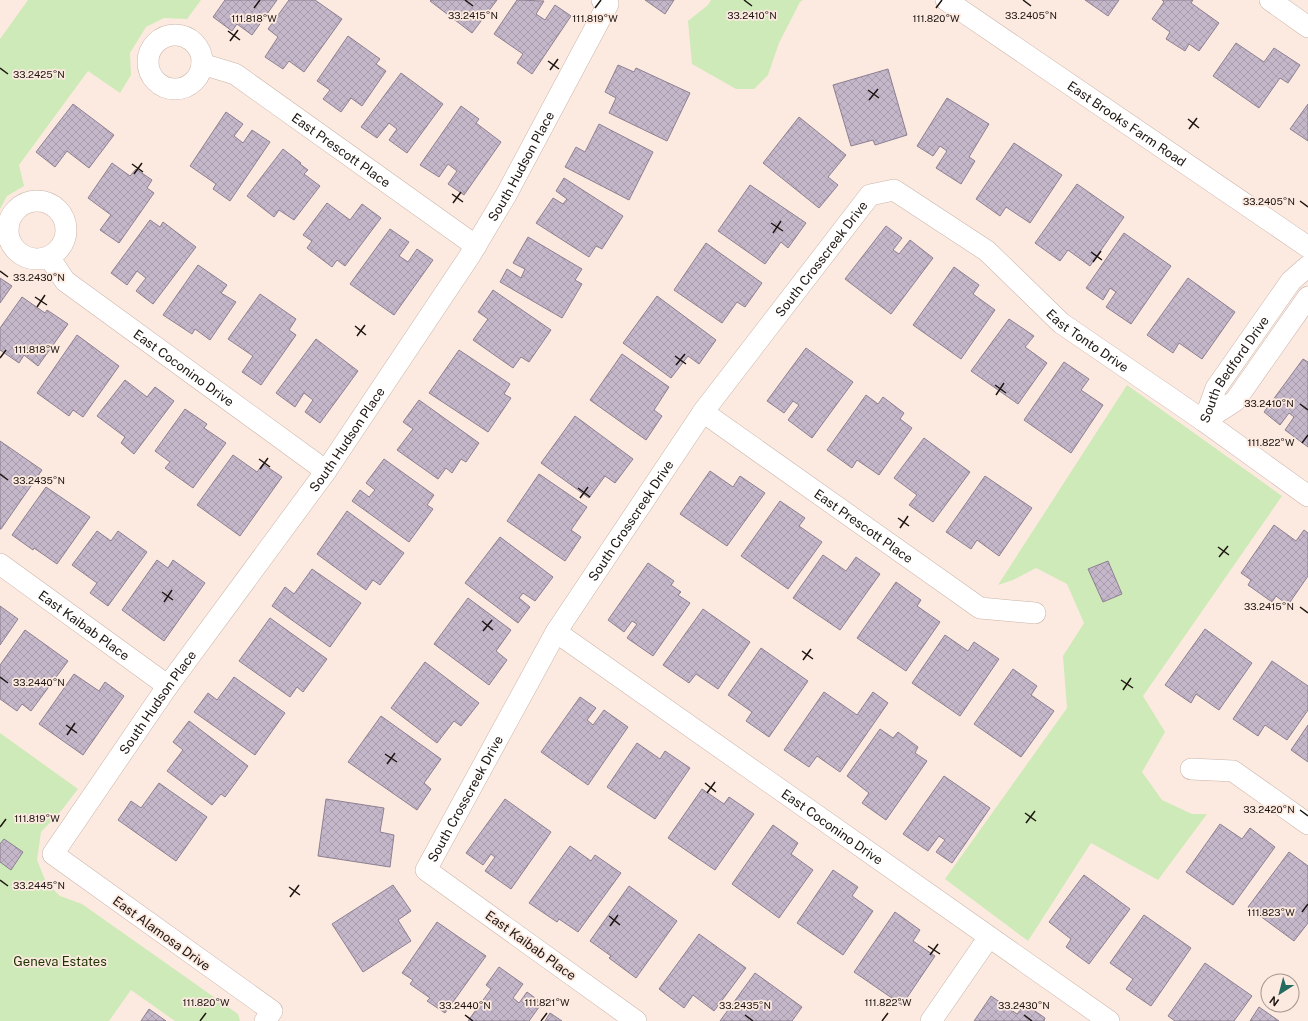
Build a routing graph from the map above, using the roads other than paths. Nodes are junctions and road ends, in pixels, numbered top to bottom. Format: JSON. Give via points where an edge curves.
{"nodes":[{"id":1,"x":946,"y":0,"type":"edge"},
{"id":2,"x":1270,"y":0,"type":"edge"},
{"id":3,"x":605,"y":2,"type":"edge"},
{"id":4,"x":1308,"y":27,"type":"edge"},
{"id":5,"x":202,"y":64,"type":"dead end"},
{"id":6,"x":870,"y":195,"type":"joint"},
{"id":7,"x":476,"y":246,"type":"junction"},
{"id":8,"x":1308,"y":247,"type":"edge"},
{"id":9,"x":49,"y":257,"type":"dead end"},
{"id":10,"x":1308,"y":266,"type":"edge"},
{"id":11,"x":1308,"y":297,"type":"edge"},
{"id":12,"x":703,"y":412,"type":"junction"},
{"id":13,"x":1204,"y":421,"type":"junction"},
{"id":14,"x":326,"y":471,"type":"junction"},
{"id":15,"x":1308,"y":496,"type":"edge"},
{"id":16,"x":0,"y":564,"type":"edge"},
{"id":17,"x":1035,"y":612,"type":"dead end"},
{"id":18,"x":556,"y":632,"type":"junction"},
{"id":19,"x":168,"y":686,"type":"junction"},
{"id":20,"x":1190,"y":769,"type":"dead end"},
{"id":21,"x":1308,"y":824,"type":"edge"},
{"id":22,"x":53,"y":854,"type":"joint"},
{"id":23,"x":426,"y":870,"type":"joint"},
{"id":24,"x":989,"y":937,"type":"junction"},
{"id":25,"x":269,"y":1016,"type":"edge"},
{"id":26,"x":636,"y":1021,"type":"edge"},
{"id":27,"x":930,"y":1021,"type":"edge"},
{"id":28,"x":1109,"y":1021,"type":"edge"}],
"edges":[{"from":1,"to":8,"type":"street","name":"East Brooks Farm Road"},
{"from":2,"to":4,"type":"street"},
{"from":3,"to":7,"type":"street","name":"South Hudson Place","via":[[506,195]]},
{"from":5,"to":7,"type":"street","name":"East Prescott Place","via":[[235,74]]},
{"from":6,"to":12,"type":"street","name":"South Crosscreek Drive"},
{"from":6,"to":13,"type":"street","name":"East Tonto Drive","via":[[894,190],[987,251],[1061,323]]},
{"from":7,"to":14,"type":"street","name":"South Hudson Place"},
{"from":9,"to":14,"type":"street","name":"East Coconino Drive","via":[[65,281]]},
{"from":10,"to":13,"type":"street","name":"South Bedford Drive","via":[[1291,281],[1216,388]]},
{"from":11,"to":13,"type":"street","name":"South Bedford Drive","via":[[1235,401]]},
{"from":12,"to":17,"type":"street","name":"East Prescott Place","via":[[980,608]]},
{"from":12,"to":18,"type":"street","name":"South Crosscreek Drive"},
{"from":13,"to":15,"type":"street","name":"East Tonto Drive"},
{"from":14,"to":19,"type":"street","name":"South Hudson Place"},
{"from":16,"to":19,"type":"street","name":"East Kaibab Place"},
{"from":18,"to":23,"type":"street","name":"South Crosscreek Drive"},
{"from":18,"to":24,"type":"street","name":"East Coconino Drive"},
{"from":19,"to":22,"type":"street","name":"South Hudson Place"},
{"from":20,"to":21,"type":"street","via":[[1233,771]]},
{"from":22,"to":25,"type":"street","name":"East Alamosa Drive"},
{"from":23,"to":26,"type":"street","name":"East Kaibab Place"},
{"from":24,"to":27,"type":"street"},
{"from":24,"to":28,"type":"street","name":"East Coconino Drive"}]}
